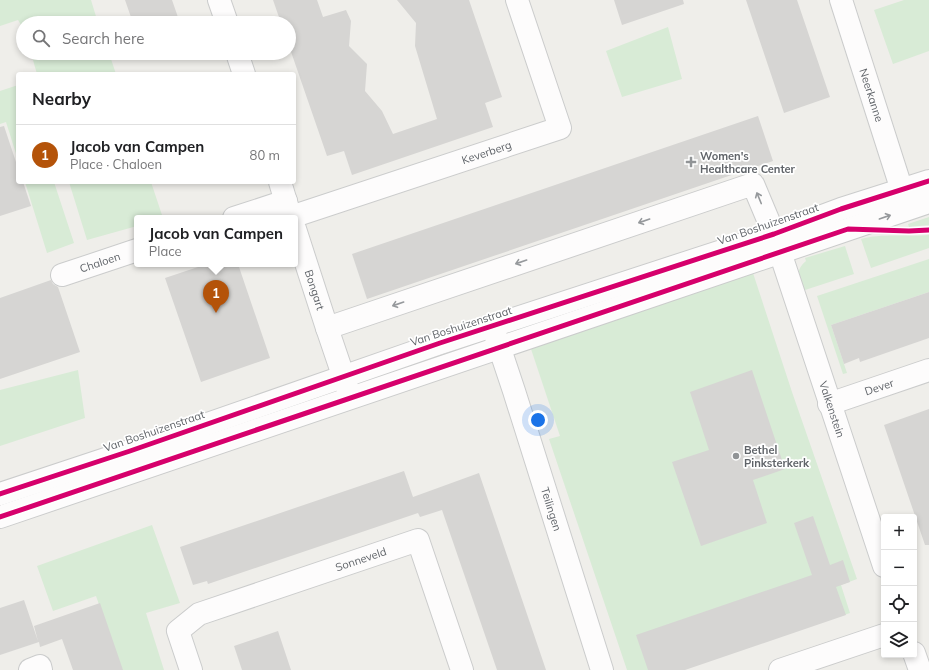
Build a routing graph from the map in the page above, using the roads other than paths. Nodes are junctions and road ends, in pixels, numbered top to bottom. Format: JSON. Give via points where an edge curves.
{"nodes":[{"id":1,"x":219,"y":0,"type":"edge"},
{"id":2,"x":841,"y":0,"type":"edge"},
{"id":3,"x":524,"y":2,"type":"edge"},
{"id":4,"x":225,"y":16,"type":"edge"},
{"id":5,"x":239,"y":60,"type":"edge"},
{"id":6,"x":243,"y":72,"type":"edge"},
{"id":7,"x":929,"y":181,"type":"edge"},
{"id":8,"x":905,"y":199,"type":"junction"},
{"id":9,"x":929,"y":202,"type":"edge"},
{"id":10,"x":289,"y":209,"type":"edge"},
{"id":11,"x":252,"y":215,"type":"edge"},
{"id":12,"x":298,"y":237,"type":"edge"},
{"id":13,"x":777,"y":243,"type":"junction"},
{"id":14,"x":134,"y":251,"type":"edge"},
{"id":15,"x":62,"y":275,"type":"dead end"},
{"id":16,"x":492,"y":326,"type":"junction"},
{"id":17,"x":327,"y":328,"type":"junction"},
{"id":18,"x":499,"y":348,"type":"junction"},
{"id":19,"x":929,"y":370,"type":"edge"},
{"id":20,"x":343,"y":376,"type":"junction"},
{"id":21,"x":351,"y":398,"type":"junction"},
{"id":22,"x":829,"y":404,"type":"junction"},
{"id":23,"x":0,"y":494,"type":"edge"},
{"id":24,"x":0,"y":517,"type":"edge"},
{"id":25,"x":881,"y":557,"type":"edge"},
{"id":26,"x":881,"y":637,"type":"edge"},
{"id":27,"x":916,"y":658,"type":"edge"},
{"id":28,"x":30,"y":670,"type":"edge"},
{"id":29,"x":41,"y":670,"type":"edge"},
{"id":30,"x":191,"y":670,"type":"edge"},
{"id":31,"x":462,"y":670,"type":"edge"},
{"id":32,"x":602,"y":670,"type":"edge"},
{"id":33,"x":780,"y":670,"type":"edge"},
{"id":34,"x":920,"y":670,"type":"edge"}],
"edges":[{"from":1,"to":4,"type":"street"},
{"from":2,"to":8,"type":"street","name":"Neerkanne"},
{"from":3,"to":10,"type":"street","name":"Keverberg","via":[[560,128]]},
{"from":5,"to":6,"type":"street"},
{"from":7,"to":8,"type":"street","name":"Van Boshuizenstraat"},
{"from":8,"to":9,"type":"street","name":"Van Boshuizenstraat"},
{"from":8,"to":13,"type":"street","name":"Van Boshuizenstraat","via":[[841,209]]},
{"from":10,"to":11,"type":"street"},
{"from":12,"to":17,"type":"street","name":"Bongart"},
{"from":13,"to":16,"type":"street","name":"Van Boshuizenstraat"},
{"from":13,"to":17,"type":"street","name":"Van Boshuizenstraat","one_way":true,"via":[[753,184]]},
{"from":13,"to":18,"type":"street","name":"Van Boshuizenstraat"},
{"from":13,"to":22,"type":"street","name":"Valkenstein"},
{"from":14,"to":15,"type":"street","name":"Chaloen"},
{"from":16,"to":18,"type":"street","name":"Van Boshuizenstraat"},
{"from":16,"to":20,"type":"street","name":"Van Boshuizenstraat"},
{"from":17,"to":20,"type":"street"},
{"from":18,"to":21,"type":"street","name":"Van Boshuizenstraat"},
{"from":18,"to":32,"type":"street","name":"Teilingen"},
{"from":19,"to":22,"type":"street","name":"Dever"},
{"from":20,"to":21,"type":"street"},
{"from":20,"to":23,"type":"street","name":"Van Boshuizenstraat"},
{"from":21,"to":24,"type":"street","name":"Van Boshuizenstraat"},
{"from":22,"to":25,"type":"street","name":"Valkenstein"},
{"from":26,"to":33,"type":"street"},
{"from":27,"to":34,"type":"street"},
{"from":28,"to":29,"type":"street","via":[[40,666]]},
{"from":30,"to":31,"type":"street","name":"Sonneveld","via":[[178,630],[199,614],[418,540]]}]}
